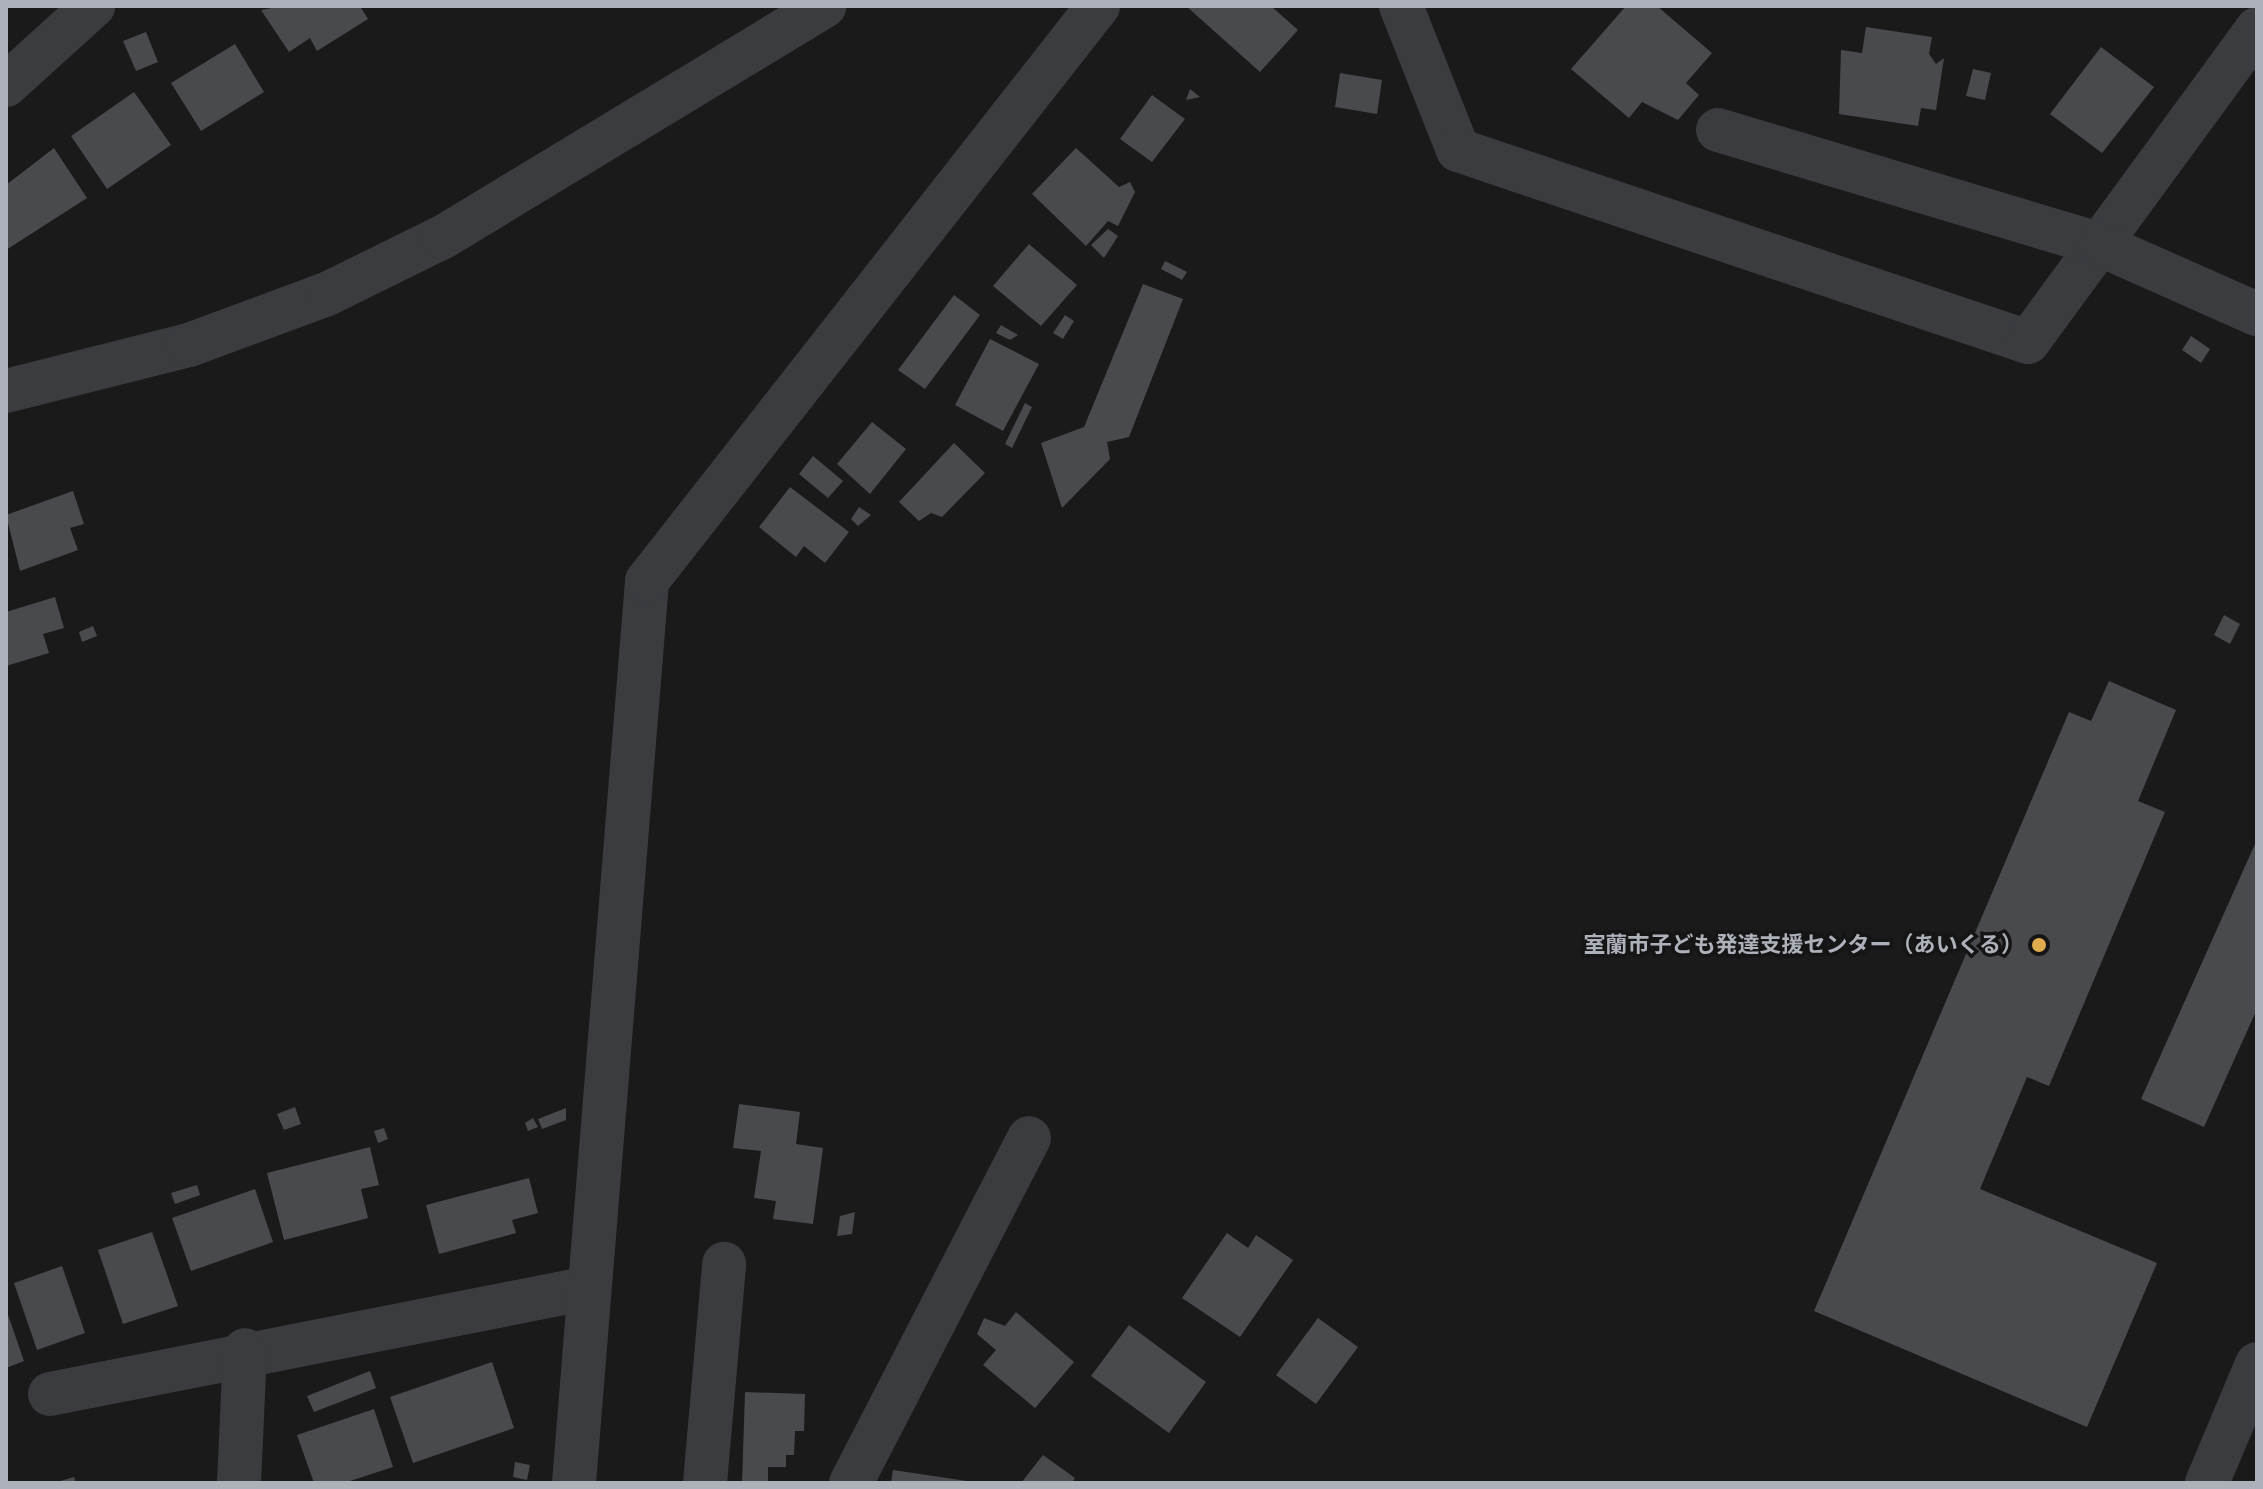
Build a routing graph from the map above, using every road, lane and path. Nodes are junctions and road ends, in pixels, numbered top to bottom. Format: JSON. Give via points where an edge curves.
{"nodes":[{"id":1,"x":93,"y":6,"type":"edge"},
{"id":2,"x":825,"y":6,"type":"edge"},
{"id":3,"x":1098,"y":6,"type":"edge"},
{"id":4,"x":1401,"y":6,"type":"edge"},
{"id":5,"x":2257,"y":29,"type":"edge"},
{"id":6,"x":6,"y":85,"type":"edge"},
{"id":7,"x":1718,"y":130,"type":"dead end"},
{"id":8,"x":2101,"y":245,"type":"junction"},
{"id":9,"x":2257,"y":314,"type":"edge"},
{"id":10,"x":6,"y":391,"type":"edge"},
{"id":11,"x":1029,"y":1138,"type":"dead end"},
{"id":12,"x":724,"y":1264,"type":"dead end"},
{"id":13,"x":589,"y":1288,"type":"junction"},
{"id":14,"x":245,"y":1350,"type":"junction"},
{"id":15,"x":2257,"y":1364,"type":"edge"},
{"id":16,"x":50,"y":1394,"type":"dead end"},
{"id":17,"x":239,"y":1483,"type":"edge"},
{"id":18,"x":574,"y":1483,"type":"edge"},
{"id":19,"x":705,"y":1483,"type":"edge"},
{"id":20,"x":851,"y":1483,"type":"edge"},
{"id":21,"x":2207,"y":1483,"type":"edge"}],
"edges":[{"from":1,"to":6,"type":"street"},
{"from":2,"to":10,"type":"street","via":[[443,237],[327,294],[189,345]]},
{"from":3,"to":13,"type":"street","via":[[647,581]]},
{"from":4,"to":8,"type":"street","via":[[1458,150],[2028,342]]},
{"from":5,"to":8,"type":"street"},
{"from":7,"to":8,"type":"street"},
{"from":8,"to":9,"type":"street"},
{"from":11,"to":20,"type":"street"},
{"from":12,"to":19,"type":"street"},
{"from":13,"to":14,"type":"street"},
{"from":13,"to":18,"type":"street"},
{"from":14,"to":16,"type":"street"},
{"from":14,"to":17,"type":"street"},
{"from":15,"to":21,"type":"street"}]}
